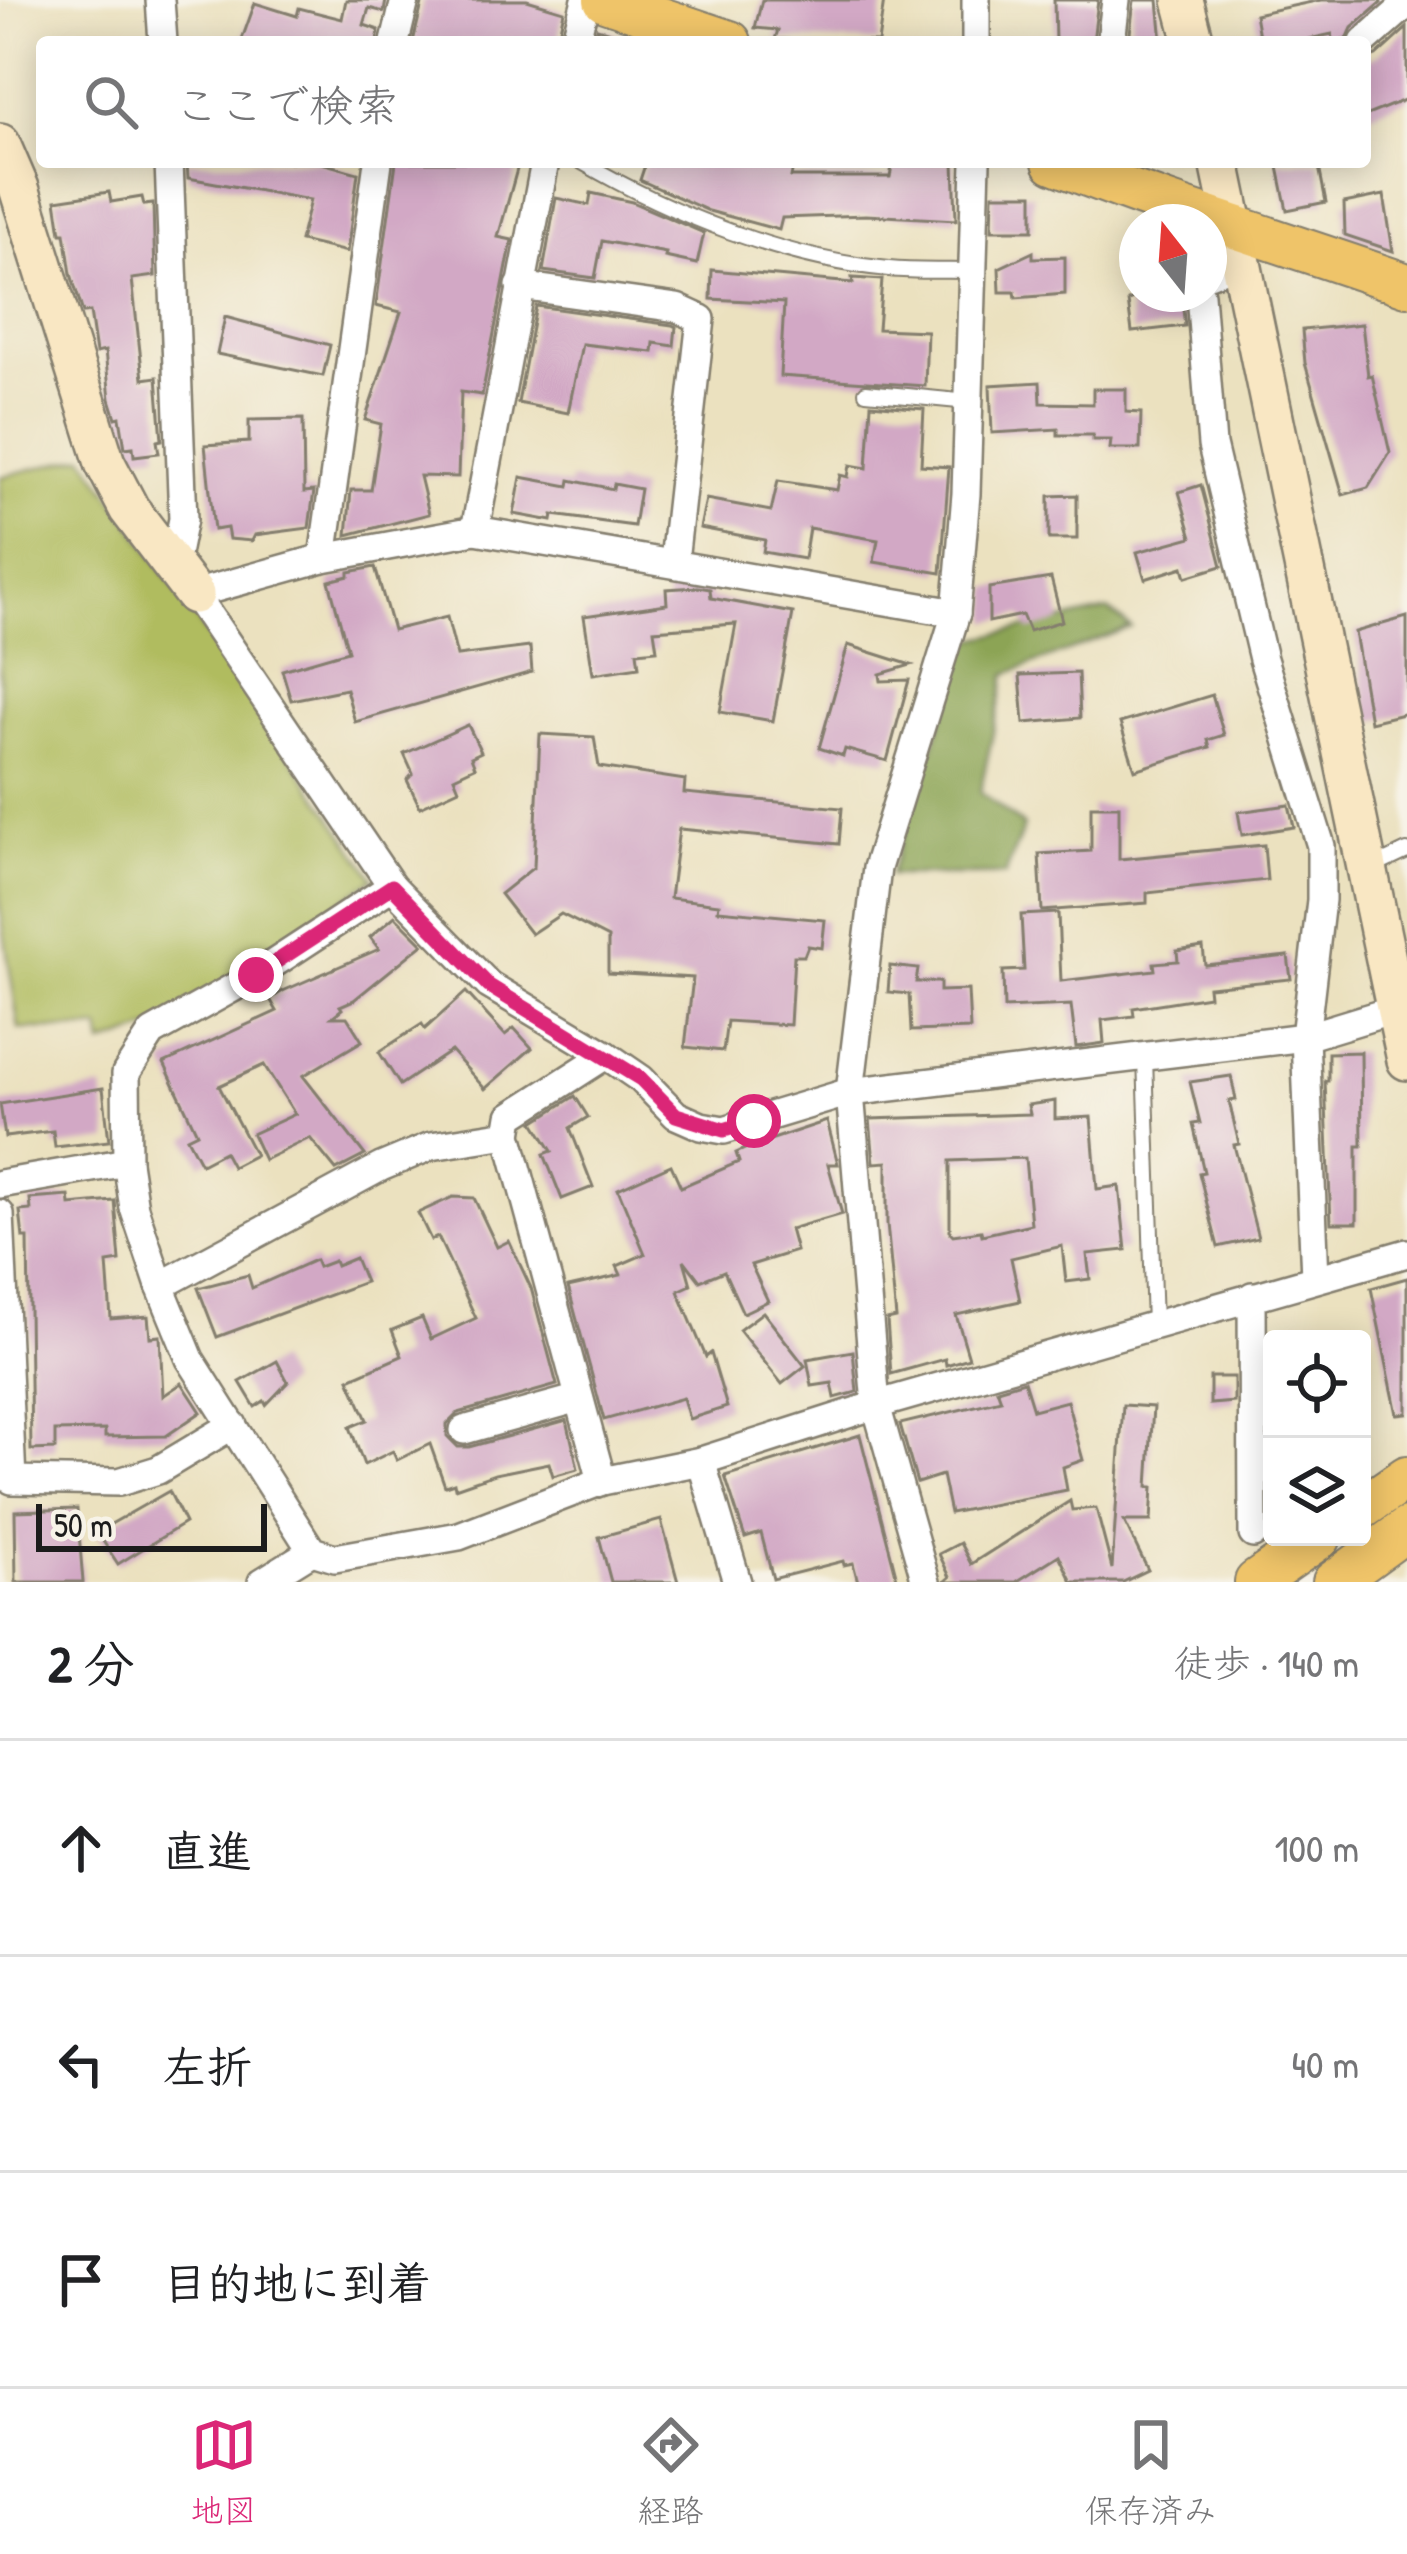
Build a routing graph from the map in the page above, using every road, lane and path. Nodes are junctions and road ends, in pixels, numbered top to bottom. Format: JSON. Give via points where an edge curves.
{"nodes":[{"id":1,"x":160,"y":0,"type":"edge"},
{"id":2,"x":405,"y":0,"type":"edge"},
{"id":3,"x":586,"y":0,"type":"edge"},
{"id":4,"x":604,"y":0,"type":"edge"},
{"id":5,"x":976,"y":0,"type":"edge"},
{"id":6,"x":1116,"y":0,"type":"edge"},
{"id":7,"x":1183,"y":0,"type":"edge"},
{"id":8,"x":1407,"y":4,"type":"edge"},
{"id":9,"x":713,"y":25,"type":"edge"},
{"id":10,"x":163,"y":36,"type":"edge"},
{"id":11,"x":396,"y":36,"type":"edge"},
{"id":12,"x":577,"y":36,"type":"edge"},
{"id":13,"x":976,"y":36,"type":"edge"},
{"id":14,"x":1112,"y":36,"type":"edge"},
{"id":15,"x":1192,"y":36,"type":"edge"},
{"id":16,"x":1371,"y":36,"type":"edge"},
{"id":17,"x":0,"y":144,"type":"edge"},
{"id":18,"x":169,"y":168,"type":"edge"},
{"id":19,"x":377,"y":168,"type":"edge"},
{"id":20,"x":543,"y":168,"type":"edge"},
{"id":21,"x":592,"y":168,"type":"edge"},
{"id":22,"x":976,"y":168,"type":"edge"},
{"id":23,"x":1069,"y":168,"type":"edge"},
{"id":24,"x":1220,"y":168,"type":"edge"},
{"id":25,"x":1149,"y":204,"type":"edge"},
{"id":26,"x":1223,"y":204,"type":"edge"},
{"id":27,"x":1227,"y":253,"type":"edge"},
{"id":28,"x":973,"y":271,"type":"junction"},
{"id":29,"x":1407,"y":285,"type":"edge"},
{"id":30,"x":520,"y":286,"type":"junction"},
{"id":31,"x":1201,"y":312,"type":"edge"},
{"id":32,"x":866,"y":392,"type":"dead end"},
{"id":33,"x":969,"y":402,"type":"junction"},
{"id":34,"x":475,"y":530,"type":"junction"},
{"id":35,"x":323,"y":559,"type":"junction"},
{"id":36,"x":674,"y":561,"type":"junction"},
{"id":37,"x":183,"y":582,"type":"junction"},
{"id":38,"x":956,"y":613,"type":"junction"},
{"id":39,"x":1407,"y":851,"type":"edge"},
{"id":40,"x":1369,"y":869,"type":"junction"},
{"id":41,"x":392,"y":886,"type":"junction"},
{"id":42,"x":1401,"y":1008,"type":"edge"},
{"id":43,"x":1305,"y":1037,"type":"junction"},
{"id":44,"x":606,"y":1055,"type":"junction"},
{"id":45,"x":1145,"y":1058,"type":"junction"},
{"id":46,"x":1407,"y":1060,"type":"edge"},
{"id":47,"x":850,"y":1092,"type":"junction"},
{"id":48,"x":508,"y":1134,"type":"junction"},
{"id":49,"x":127,"y":1162,"type":"junction"},
{"id":50,"x":0,"y":1184,"type":"edge"},
{"id":51,"x":0,"y":1214,"type":"edge"},
{"id":52,"x":1407,"y":1252,"type":"edge"},
{"id":53,"x":1315,"y":1278,"type":"junction"},
{"id":54,"x":160,"y":1286,"type":"junction"},
{"id":55,"x":1252,"y":1296,"type":"junction"},
{"id":56,"x":1154,"y":1324,"type":"junction"},
{"id":57,"x":580,"y":1398,"type":"junction"},
{"id":58,"x":876,"y":1405,"type":"junction"},
{"id":59,"x":233,"y":1425,"type":"junction"},
{"id":60,"x":464,"y":1430,"type":"dead end"},
{"id":61,"x":701,"y":1461,"type":"junction"},
{"id":62,"x":1407,"y":1477,"type":"edge"},
{"id":63,"x":602,"y":1481,"type":"junction"},
{"id":64,"x":1371,"y":1502,"type":"edge"},
{"id":65,"x":1407,"y":1529,"type":"edge"},
{"id":66,"x":1253,"y":1534,"type":"dead end"},
{"id":67,"x":1308,"y":1546,"type":"edge"},
{"id":68,"x":332,"y":1564,"type":"edge"},
{"id":69,"x":262,"y":1582,"type":"edge"},
{"id":70,"x":737,"y":1582,"type":"edge"},
{"id":71,"x":926,"y":1582,"type":"edge"},
{"id":72,"x":1256,"y":1582,"type":"edge"},
{"id":73,"x":1334,"y":1582,"type":"edge"}],
"edges":[{"from":1,"to":10,"type":"street"},
{"from":2,"to":11,"type":"street"},
{"from":3,"to":12,"type":"street"},
{"from":4,"to":9,"type":"main road"},
{"from":5,"to":13,"type":"street"},
{"from":6,"to":14,"type":"street"},
{"from":7,"to":15,"type":"street"},
{"from":8,"to":16,"type":"street"},
{"from":17,"to":37,"type":"street","via":[[105,463]]},
{"from":18,"to":37,"type":"street"},
{"from":19,"to":35,"type":"street"},
{"from":20,"to":30,"type":"street"},
{"from":21,"to":28,"type":"lane","via":[[785,250],[888,269]]},
{"from":22,"to":28,"type":"street"},
{"from":23,"to":25,"type":"main road"},
{"from":24,"to":26,"type":"street"},
{"from":27,"to":29,"type":"main road"},
{"from":27,"to":40,"type":"street"},
{"from":28,"to":33,"type":"street"},
{"from":30,"to":34,"type":"street"},
{"from":30,"to":36,"type":"street","via":[[677,308],[701,319]]},
{"from":31,"to":43,"type":"street","via":[[1212,445],[1263,659],[1321,846]]},
{"from":32,"to":33,"type":"lane"},
{"from":33,"to":38,"type":"street"},
{"from":34,"to":35,"type":"street"},
{"from":34,"to":36,"type":"street"},
{"from":35,"to":37,"type":"street"},
{"from":36,"to":38,"type":"street"},
{"from":37,"to":41,"type":"street"},
{"from":38,"to":47,"type":"street","via":[[877,868]]},
{"from":39,"to":40,"type":"lane"},
{"from":40,"to":42,"type":"street"},
{"from":41,"to":44,"type":"street","via":[[489,986]]},
{"from":41,"to":49,"type":"street","via":[[152,1033],[126,1073]]},
{"from":42,"to":43,"type":"street"},
{"from":42,"to":46,"type":"street"},
{"from":43,"to":45,"type":"street"},
{"from":43,"to":53,"type":"street"},
{"from":44,"to":47,"type":"street","via":[[676,1115],[724,1130]]},
{"from":44,"to":48,"type":"street","via":[[511,1116]]},
{"from":45,"to":47,"type":"street"},
{"from":45,"to":56,"type":"lane"},
{"from":47,"to":58,"type":"street"},
{"from":48,"to":54,"type":"street","via":[[431,1146],[381,1167]]},
{"from":48,"to":57,"type":"street"},
{"from":49,"to":50,"type":"street"},
{"from":49,"to":54,"type":"street"},
{"from":51,"to":59,"type":"street","via":[[12,1480],[119,1481],[158,1470]]},
{"from":52,"to":53,"type":"street"},
{"from":53,"to":55,"type":"street"},
{"from":54,"to":59,"type":"street","via":[[190,1358]]},
{"from":55,"to":56,"type":"street"},
{"from":55,"to":66,"type":"street"},
{"from":56,"to":58,"type":"street"},
{"from":57,"to":60,"type":"street"},
{"from":57,"to":63,"type":"street"},
{"from":58,"to":61,"type":"street"},
{"from":58,"to":71,"type":"street"},
{"from":59,"to":68,"type":"street"},
{"from":61,"to":63,"type":"street"},
{"from":61,"to":70,"type":"street"},
{"from":62,"to":64,"type":"main road"},
{"from":63,"to":68,"type":"street","via":[[459,1536]]},
{"from":65,"to":73,"type":"main road"},
{"from":67,"to":72,"type":"main road"},
{"from":68,"to":69,"type":"street"}]}
